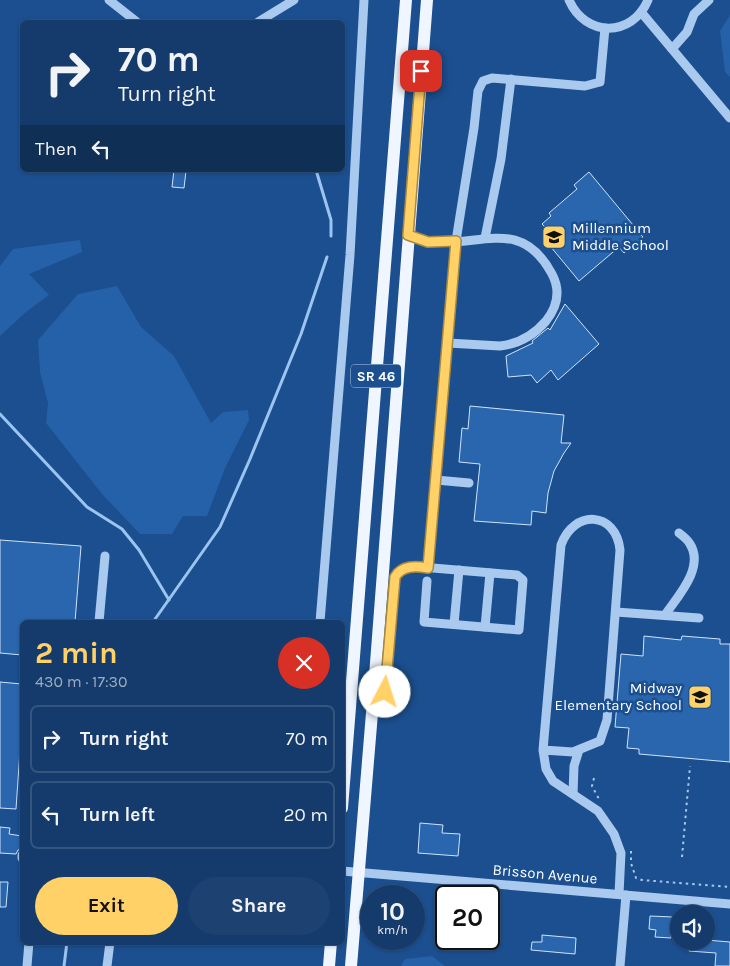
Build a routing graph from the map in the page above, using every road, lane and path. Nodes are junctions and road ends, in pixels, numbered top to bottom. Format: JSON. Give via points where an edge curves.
{"nodes":[{"id":1,"x":109,"y":0,"type":"edge"},
{"id":2,"x":294,"y":0,"type":"edge"},
{"id":3,"x":364,"y":0,"type":"edge"},
{"id":4,"x":406,"y":0,"type":"edge"},
{"id":5,"x":427,"y":0,"type":"edge"},
{"id":6,"x":569,"y":0,"type":"edge"},
{"id":7,"x":648,"y":0,"type":"edge"},
{"id":8,"x":708,"y":0,"type":"edge"},
{"id":9,"x":641,"y":12,"type":"junction"},
{"id":10,"x":134,"y":20,"type":"edge"},
{"id":11,"x":261,"y":20,"type":"edge"},
{"id":12,"x":605,"y":28,"type":"junction"},
{"id":13,"x":672,"y":49,"type":"junction"},
{"id":14,"x":511,"y":79,"type":"junction"},
{"id":15,"x":730,"y":118,"type":"edge"},
{"id":16,"x":408,"y":235,"type":"junction"},
{"id":17,"x":485,"y":238,"type":"junction"},
{"id":18,"x":456,"y":241,"type":"junction"},
{"id":19,"x":448,"y":343,"type":"junction"},
{"id":20,"x":436,"y":480,"type":"junction"},
{"id":21,"x":469,"y":482,"type":"dead end"},
{"id":22,"x":679,"y":533,"type":"dead end"},
{"id":23,"x":105,"y":556,"type":"dead end"},
{"id":24,"x":428,"y":568,"type":"junction"},
{"id":25,"x":459,"y":570,"type":"junction"},
{"id":26,"x":490,"y":573,"type":"junction"},
{"id":27,"x":427,"y":581,"type":"dead end"},
{"id":28,"x":616,"y":612,"type":"junction"},
{"id":29,"x":665,"y":615,"type":"junction"},
{"id":30,"x":699,"y":618,"type":"dead end"},
{"id":31,"x":99,"y":620,"type":"edge"},
{"id":32,"x":320,"y":620,"type":"edge"},
{"id":33,"x":454,"y":624,"type":"junction"},
{"id":34,"x":485,"y":627,"type":"junction"},
{"id":35,"x":372,"y":718,"type":"junction"},
{"id":36,"x":542,"y":750,"type":"junction"},
{"id":37,"x":579,"y":750,"type":"junction"},
{"id":38,"x":690,"y":766,"type":"dead end"},
{"id":39,"x":345,"y":770,"type":"edge"},
{"id":40,"x":594,"y":778,"type":"dead end"},
{"id":41,"x":573,"y":794,"type":"junction"},
{"id":42,"x":603,"y":804,"type":"dead end"},
{"id":43,"x":628,"y":845,"type":"dead end"},
{"id":44,"x":682,"y":857,"type":"dead end"},
{"id":45,"x":345,"y":872,"type":"edge"},
{"id":46,"x":358,"y":873,"type":"junction"},
{"id":47,"x":730,"y":887,"type":"edge"},
{"id":48,"x":622,"y":895,"type":"junction"},
{"id":49,"x":730,"y":904,"type":"edge"},
{"id":50,"x":29,"y":945,"type":"edge"},
{"id":51,"x":110,"y":945,"type":"edge"},
{"id":52,"x":331,"y":945,"type":"edge"},
{"id":53,"x":27,"y":966,"type":"edge"},
{"id":54,"x":107,"y":966,"type":"edge"},
{"id":55,"x":329,"y":966,"type":"edge"},
{"id":56,"x":350,"y":966,"type":"edge"},
{"id":57,"x":620,"y":966,"type":"edge"}],
"edges":[{"from":1,"to":10,"type":"street"},
{"from":2,"to":11,"type":"street"},
{"from":3,"to":32,"type":"street","via":[[350,255]]},
{"from":4,"to":39,"type":"main road","number":"SR 46"},
{"from":5,"to":16,"type":"main road","number":"SR 46"},
{"from":6,"to":12,"type":"street","via":[[582,19]]},
{"from":7,"to":9,"type":"street"},
{"from":8,"to":13,"type":"street","via":[[694,14],[687,32]]},
{"from":9,"to":12,"type":"street","via":[[621,26]]},
{"from":9,"to":13,"type":"street"},
{"from":12,"to":14,"type":"street","via":[[600,82],[585,86]]},
{"from":13,"to":15,"type":"street"},
{"from":14,"to":17,"type":"street","via":[[501,159]]},
{"from":14,"to":18,"type":"street","via":[[483,81],[478,91]]},
{"from":16,"to":18,"type":"street","via":[[428,242]]},
{"from":16,"to":35,"type":"main road","number":"SR 46"},
{"from":17,"to":18,"type":"street"},
{"from":17,"to":19,"type":"street","via":[[514,240],[533,248],[554,278],[555,305],[540,327],[515,343],[500,346]]},
{"from":18,"to":19,"type":"street"},
{"from":19,"to":20,"type":"street"},
{"from":20,"to":21,"type":"street"},
{"from":20,"to":24,"type":"street"},
{"from":22,"to":29,"type":"street","via":[[690,544],[694,565]]},
{"from":23,"to":31,"type":"street"},
{"from":24,"to":25,"type":"street"},
{"from":24,"to":35,"type":"street","via":[[404,569],[395,577],[385,692]]},
{"from":25,"to":26,"type":"street"},
{"from":25,"to":33,"type":"street"},
{"from":26,"to":34,"type":"street"},
{"from":26,"to":34,"type":"street","via":[[517,575],[523,580],[520,621],[519,630]]},
{"from":27,"to":33,"type":"street","via":[[424,622]]},
{"from":28,"to":29,"type":"street"},
{"from":28,"to":36,"type":"street","via":[[619,539],[604,523],[584,519],[570,529],[561,545]]},
{"from":28,"to":37,"type":"street","via":[[607,720],[600,741]]},
{"from":29,"to":30,"type":"street"},
{"from":33,"to":34,"type":"street"},
{"from":35,"to":46,"type":"main road","number":"SR 46"},
{"from":36,"to":37,"type":"street"},
{"from":36,"to":41,"type":"street","via":[[546,769],[553,781]]},
{"from":37,"to":41,"type":"street","via":[[574,766]]},
{"from":38,"to":44,"type":"path"},
{"from":40,"to":42,"type":"path","via":[[592,786]]},
{"from":41,"to":48,"type":"street","via":[[598,811],[614,834],[621,853]]},
{"from":43,"to":47,"type":"path","via":[[636,878]]},
{"from":45,"to":46,"type":"street","name":"Brisson Avenue"},
{"from":46,"to":48,"type":"street","name":"Brisson Avenue"},
{"from":46,"to":56,"type":"main road","number":"SR 46"},
{"from":48,"to":49,"type":"street","name":"Brisson Avenue"},
{"from":48,"to":57,"type":"street"},
{"from":50,"to":53,"type":"street"},
{"from":51,"to":54,"type":"street"},
{"from":52,"to":55,"type":"main road"}]}
